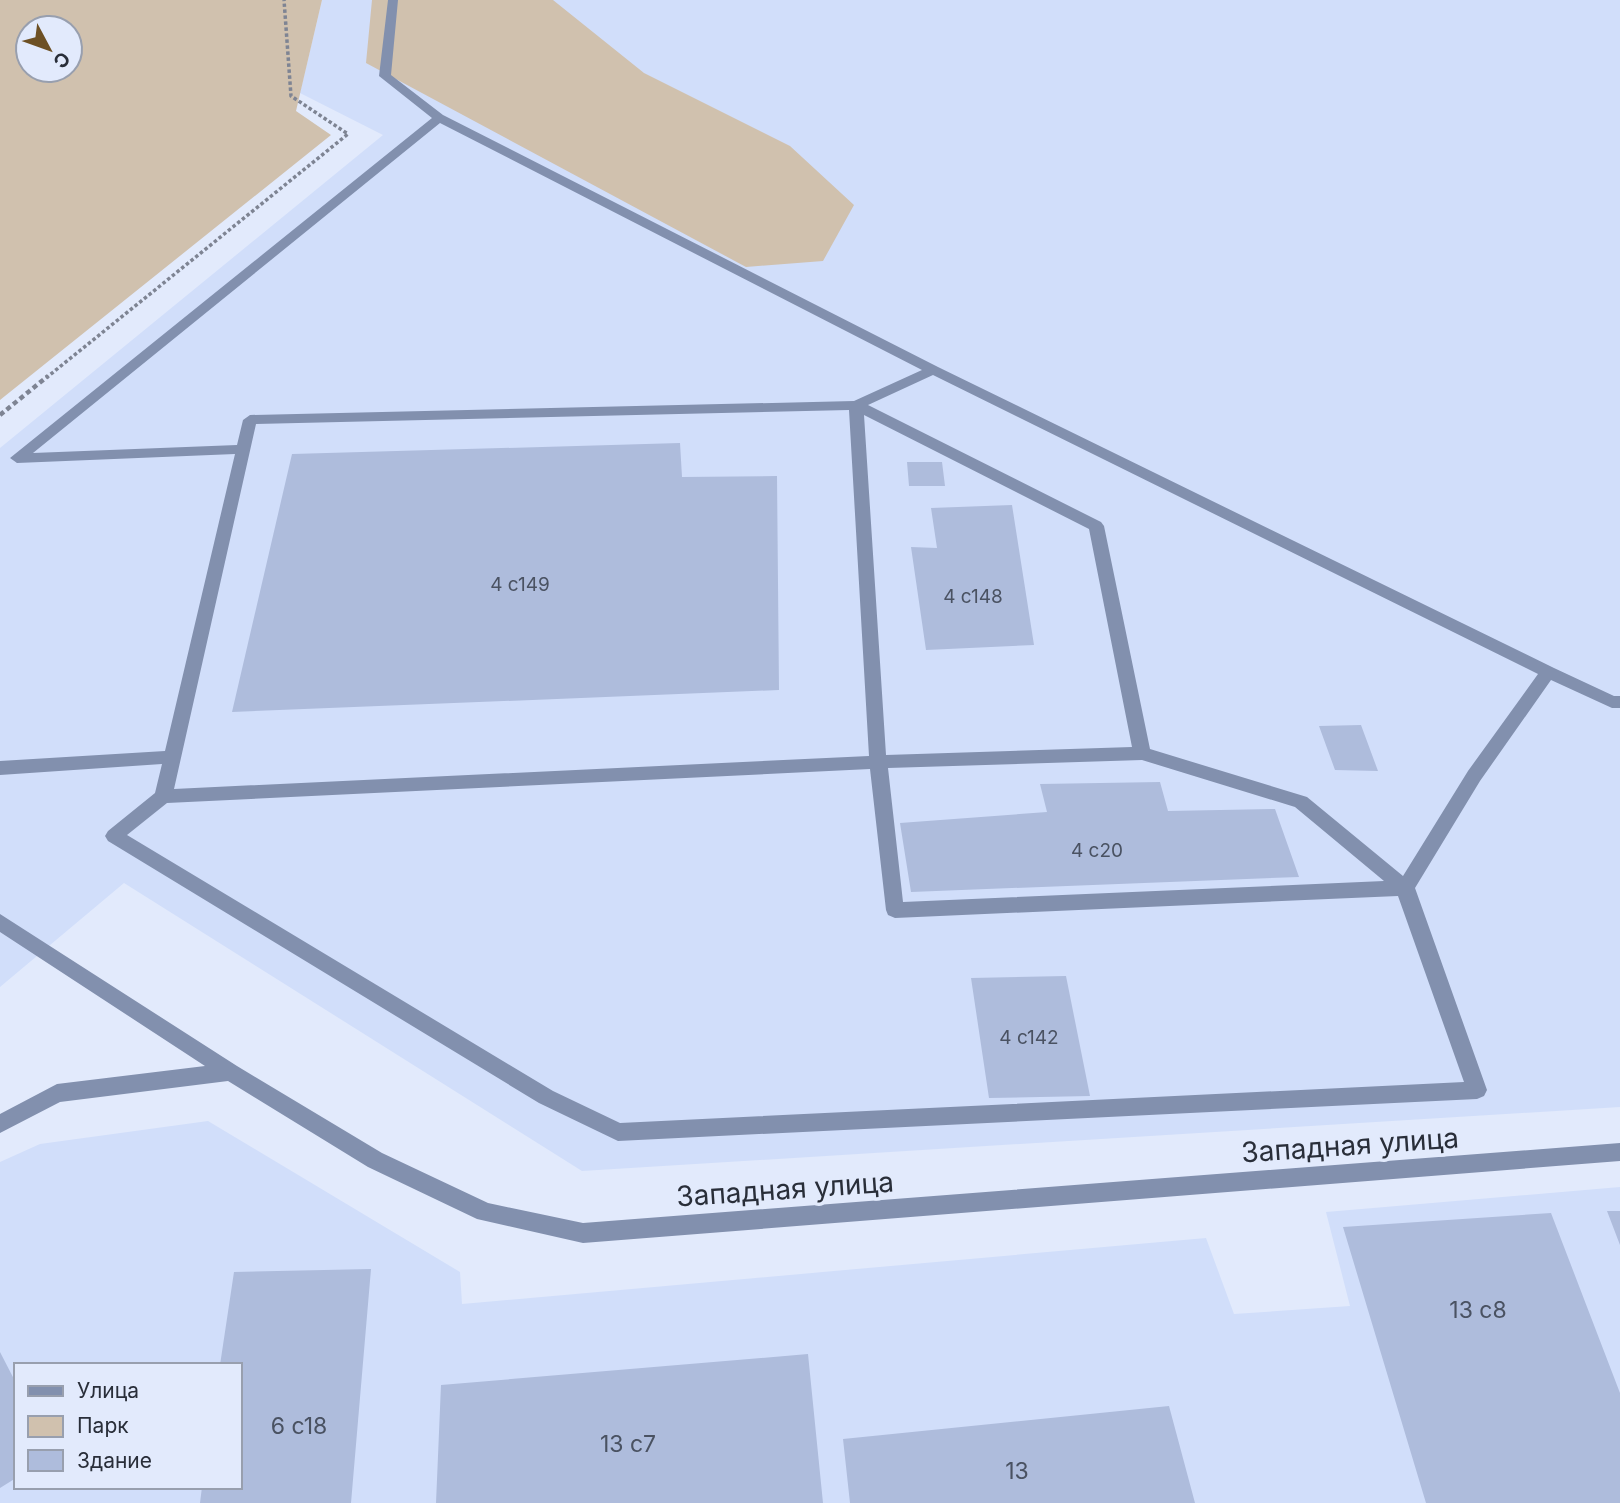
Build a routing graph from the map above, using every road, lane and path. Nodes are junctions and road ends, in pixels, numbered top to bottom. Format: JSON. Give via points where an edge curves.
{"nodes":[{"id":1,"x":284,"y":0,"type":"edge"},
{"id":2,"x":393,"y":0,"type":"edge"},
{"id":3,"x":439,"y":118,"type":"junction"},
{"id":4,"x":933,"y":370,"type":"junction"},
{"id":5,"x":856,"y":405,"type":"junction"},
{"id":6,"x":0,"y":415,"type":"edge"},
{"id":7,"x":243,"y":449,"type":"junction"},
{"id":8,"x":1548,"y":672,"type":"junction"},
{"id":9,"x":1620,"y":702,"type":"edge"},
{"id":10,"x":1142,"y":753,"type":"junction"},
{"id":11,"x":172,"y":757,"type":"junction"},
{"id":12,"x":878,"y":762,"type":"junction"},
{"id":13,"x":0,"y":768,"type":"edge"},
{"id":14,"x":163,"y":796,"type":"junction"},
{"id":15,"x":1405,"y":888,"type":"junction"},
{"id":16,"x":0,"y":922,"type":"edge"},
{"id":17,"x":230,"y":1072,"type":"junction"},
{"id":18,"x":0,"y":1124,"type":"edge"},
{"id":19,"x":1620,"y":1152,"type":"edge"}],
"edges":[{"from":1,"to":6,"type":"path","via":[[291,96],[348,134]]},
{"from":2,"to":3,"type":"street","via":[[385,76]]},
{"from":3,"to":4,"type":"street"},
{"from":3,"to":7,"type":"street","via":[[18,458]]},
{"from":4,"to":5,"type":"street"},
{"from":4,"to":8,"type":"street"},
{"from":5,"to":7,"type":"street","via":[[250,420]]},
{"from":5,"to":10,"type":"street","via":[[1096,526]]},
{"from":5,"to":12,"type":"street"},
{"from":7,"to":11,"type":"street"},
{"from":8,"to":9,"type":"street"},
{"from":8,"to":15,"type":"street","via":[[1474,776]]},
{"from":10,"to":12,"type":"street"},
{"from":10,"to":15,"type":"street","via":[[1301,802]]},
{"from":11,"to":13,"type":"street"},
{"from":11,"to":14,"type":"street"},
{"from":12,"to":14,"type":"street"},
{"from":12,"to":15,"type":"street","via":[[895,910]]},
{"from":14,"to":15,"type":"street","via":[[114,836],[546,1097],[618,1132],[1477,1090]]},
{"from":16,"to":17,"type":"street","name":"Западная улица"},
{"from":17,"to":18,"type":"street","via":[[57,1093]]},
{"from":17,"to":19,"type":"street","name":"Западная улица","via":[[375,1160],[485,1212],[583,1233]]}]}
